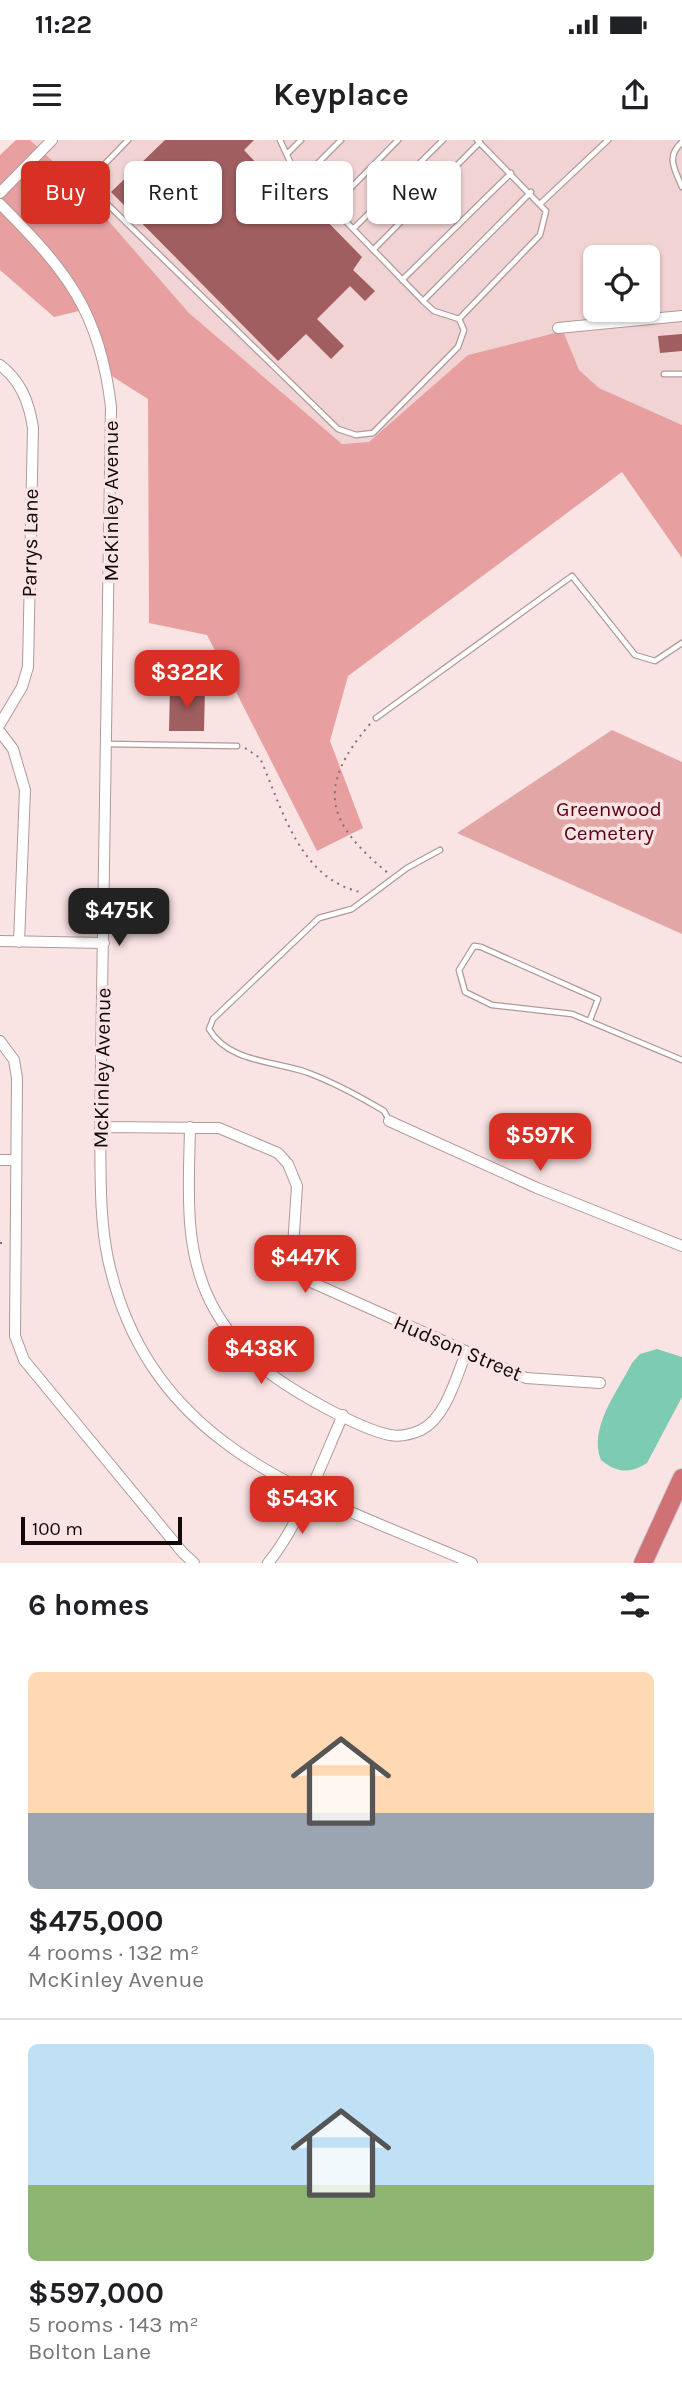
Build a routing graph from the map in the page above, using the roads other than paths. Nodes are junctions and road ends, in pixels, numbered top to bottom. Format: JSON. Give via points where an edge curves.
{"nodes":[{"id":1,"x":52,"y":140,"type":"edge"},
{"id":2,"x":128,"y":140,"type":"edge"},
{"id":3,"x":279,"y":140,"type":"edge"},
{"id":4,"x":301,"y":140,"type":"edge"},
{"id":5,"x":341,"y":140,"type":"edge"},
{"id":6,"x":398,"y":140,"type":"edge"},
{"id":7,"x":443,"y":140,"type":"edge"},
{"id":8,"x":608,"y":140,"type":"edge"},
{"id":9,"x":478,"y":141,"type":"edge"},
{"id":10,"x":680,"y":142,"type":"edge"},
{"id":11,"x":286,"y":154,"type":"junction"},
{"id":12,"x":291,"y":161,"type":"edge"},
{"id":13,"x":320,"y":161,"type":"edge"},
{"id":14,"x":511,"y":173,"type":"junction"},
{"id":15,"x":353,"y":186,"type":"edge"},
{"id":16,"x":682,"y":187,"type":"edge"},
{"id":17,"x":531,"y":192,"type":"junction"},
{"id":18,"x":0,"y":193,"type":"edge"},
{"id":19,"x":0,"y":204,"type":"edge"},
{"id":20,"x":540,"y":204,"type":"junction"},
{"id":21,"x":348,"y":224,"type":"edge"},
{"id":22,"x":353,"y":229,"type":"junction"},
{"id":23,"x":373,"y":250,"type":"junction"},
{"id":24,"x":402,"y":280,"type":"junction"},
{"id":25,"x":422,"y":301,"type":"junction"},
{"id":26,"x":682,"y":316,"type":"edge"},
{"id":27,"x":459,"y":319,"type":"junction"},
{"id":28,"x":558,"y":328,"type":"dead end"},
{"id":29,"x":0,"y":365,"type":"edge"},
{"id":30,"x":682,"y":373,"type":"edge"},
{"id":31,"x":664,"y":374,"type":"dead end"},
{"id":32,"x":682,"y":643,"type":"edge"},
{"id":33,"x":376,"y":718,"type":"road end"},
{"id":34,"x":0,"y":724,"type":"edge"},
{"id":35,"x":0,"y":732,"type":"edge"},
{"id":36,"x":107,"y":744,"type":"junction"},
{"id":37,"x":237,"y":746,"type":"road end"},
{"id":38,"x":440,"y":850,"type":"dead end"},
{"id":39,"x":0,"y":941,"type":"edge"},
{"id":40,"x":19,"y":942,"type":"junction"},
{"id":41,"x":104,"y":943,"type":"junction"},
{"id":42,"x":590,"y":1020,"type":"junction"},
{"id":43,"x":0,"y":1041,"type":"edge"},
{"id":44,"x":682,"y":1060,"type":"edge"},
{"id":45,"x":389,"y":1121,"type":"joint"},
{"id":46,"x":100,"y":1127,"type":"junction"},
{"id":47,"x":190,"y":1127,"type":"junction"},
{"id":48,"x":0,"y":1160,"type":"edge"},
{"id":49,"x":15,"y":1160,"type":"junction"},
{"id":50,"x":682,"y":1246,"type":"edge"},
{"id":51,"x":466,"y":1353,"type":"junction"},
{"id":52,"x":600,"y":1382,"type":"dead end"},
{"id":53,"x":343,"y":1415,"type":"junction"},
{"id":54,"x":682,"y":1478,"type":"edge"},
{"id":55,"x":308,"y":1491,"type":"junction"},
{"id":56,"x":194,"y":1563,"type":"edge"},
{"id":57,"x":268,"y":1563,"type":"edge"},
{"id":58,"x":472,"y":1563,"type":"edge"},
{"id":59,"x":643,"y":1563,"type":"edge"}],
"edges":[{"from":1,"to":18,"type":"street"},
{"from":2,"to":27,"type":"lane","via":[[98,171],[93,185],[101,198],[338,429],[356,435],[373,433],[458,347],[464,330]]},
{"from":3,"to":11,"type":"lane"},
{"from":4,"to":11,"type":"lane"},
{"from":5,"to":13,"type":"lane"},
{"from":6,"to":15,"type":"lane"},
{"from":7,"to":22,"type":"lane"},
{"from":8,"to":20,"type":"lane"},
{"from":9,"to":14,"type":"lane"},
{"from":9,"to":23,"type":"lane"},
{"from":10,"to":16,"type":"lane","via":[[671,159]]},
{"from":11,"to":12,"type":"lane"},
{"from":14,"to":17,"type":"lane"},
{"from":14,"to":24,"type":"lane"},
{"from":17,"to":20,"type":"lane"},
{"from":17,"to":25,"type":"lane"},
{"from":19,"to":36,"type":"street","name":"McKinley Avenue","via":[[71,282],[96,335],[107,376],[113,435]]},
{"from":20,"to":27,"type":"lane","via":[[546,211],[540,235]]},
{"from":21,"to":22,"type":"lane"},
{"from":22,"to":23,"type":"lane"},
{"from":23,"to":24,"type":"lane"},
{"from":24,"to":25,"type":"lane"},
{"from":25,"to":27,"type":"lane","via":[[434,312]]},
{"from":26,"to":28,"type":"street"},
{"from":29,"to":34,"type":"street","name":"Parrys Lane","via":[[19,384],[33,428],[28,667],[12,708]]},
{"from":30,"to":31,"type":"lane"},
{"from":32,"to":33,"type":"lane","via":[[655,661],[635,655],[572,576]]},
{"from":35,"to":40,"type":"street","via":[[13,750],[25,790]]},
{"from":36,"to":37,"type":"lane"},
{"from":36,"to":41,"type":"street","name":"McKinley Avenue"},
{"from":38,"to":45,"type":"lane","via":[[352,909],[319,918],[213,1019],[209,1029],[227,1048],[324,1080],[384,1111]]},
{"from":39,"to":40,"type":"street"},
{"from":40,"to":41,"type":"street"},
{"from":41,"to":46,"type":"street","name":"McKinley Avenue"},
{"from":42,"to":42,"type":"lane","via":[[598,999],[481,947],[469,949],[459,970],[465,992],[492,1005]]},
{"from":42,"to":44,"type":"lane"},
{"from":43,"to":49,"type":"street","via":[[16,1069]]},
{"from":45,"to":50,"type":"street","via":[[537,1188]]},
{"from":46,"to":47,"type":"street","name":"Hudson Street"},
{"from":46,"to":55,"type":"street","name":"McKinley Avenue","via":[[101,1201],[108,1257],[136,1339],[160,1380],[191,1417],[262,1468]]},
{"from":47,"to":51,"type":"street","name":"Hudson Street","via":[[228,1131],[278,1153],[288,1164],[297,1186],[293,1247],[298,1266],[311,1282]]},
{"from":47,"to":53,"type":"street","via":[[190,1231],[200,1278],[211,1303],[234,1338],[267,1371]]},
{"from":48,"to":49,"type":"street"},
{"from":49,"to":56,"type":"street","via":[[13,1327],[24,1360]]},
{"from":51,"to":52,"type":"street","name":"Hudson Street","via":[[526,1378]]},
{"from":51,"to":53,"type":"street","via":[[439,1413],[422,1430],[392,1435]]},
{"from":53,"to":55,"type":"street"},
{"from":54,"to":59,"type":"highway"},
{"from":55,"to":57,"type":"street"},
{"from":55,"to":58,"type":"street","name":"McKinley Avenue"}]}
